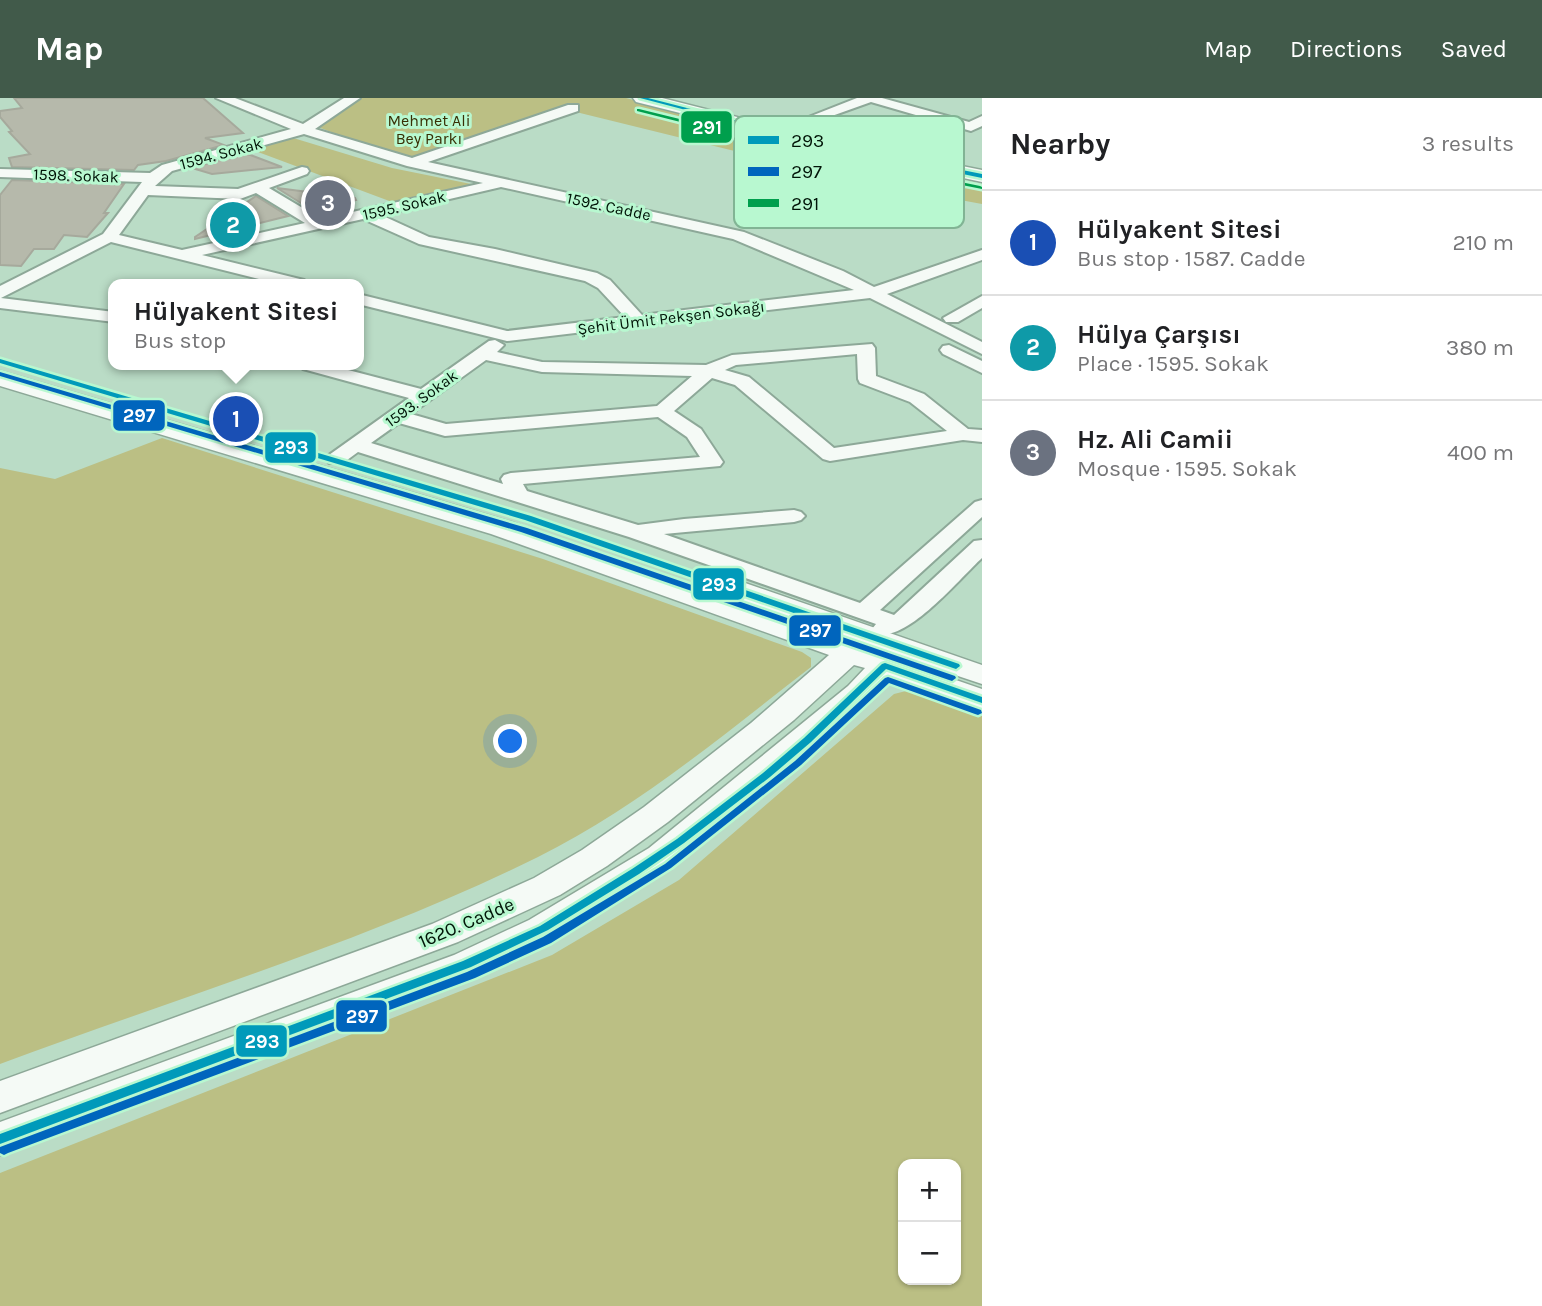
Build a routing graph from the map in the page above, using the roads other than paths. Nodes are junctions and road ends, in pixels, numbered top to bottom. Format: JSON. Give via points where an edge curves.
{"nodes":[{"id":1,"x":223,"y":98,"type":"edge"},
{"id":2,"x":254,"y":98,"type":"edge"},
{"id":3,"x":353,"y":98,"type":"edge"},
{"id":4,"x":642,"y":98,"type":"edge"},
{"id":5,"x":689,"y":98,"type":"edge"},
{"id":6,"x":872,"y":98,"type":"edge"},
{"id":7,"x":573,"y":108,"type":"dead end"},
{"id":8,"x":760,"y":116,"type":"edge"},
{"id":9,"x":819,"y":116,"type":"edge"},
{"id":10,"x":930,"y":116,"type":"edge"},
{"id":11,"x":982,"y":120,"type":"edge"},
{"id":12,"x":734,"y":121,"type":"edge"},
{"id":13,"x":964,"y":125,"type":"edge"},
{"id":14,"x":311,"y":126,"type":"junction"},
{"id":15,"x":964,"y":161,"type":"edge"},
{"id":16,"x":412,"y":163,"type":"junction"},
{"id":17,"x":982,"y":165,"type":"edge"},
{"id":18,"x":302,"y":171,"type":"dead end"},
{"id":19,"x":964,"y":172,"type":"edge"},
{"id":20,"x":0,"y":173,"type":"edge"},
{"id":21,"x":982,"y":176,"type":"edge"},
{"id":22,"x":503,"y":183,"type":"junction"},
{"id":23,"x":148,"y":184,"type":"junction"},
{"id":24,"x":257,"y":187,"type":"junction"},
{"id":25,"x":474,"y":189,"type":"junction"},
{"id":26,"x":365,"y":214,"type":"junction"},
{"id":27,"x":318,"y":224,"type":"junction"},
{"id":28,"x":109,"y":237,"type":"junction"},
{"id":29,"x":982,"y":254,"type":"edge"},
{"id":30,"x":182,"y":255,"type":"junction"},
{"id":31,"x":278,"y":279,"type":"edge"},
{"id":32,"x":882,"y":290,"type":"junction"},
{"id":33,"x":0,"y":293,"type":"edge"},
{"id":34,"x":847,"y":296,"type":"junction"},
{"id":35,"x":364,"y":300,"type":"edge"},
{"id":36,"x":982,"y":301,"type":"edge"},
{"id":37,"x":0,"y":303,"type":"edge"},
{"id":38,"x":108,"y":316,"type":"edge"},
{"id":39,"x":952,"y":317,"type":"junction"},
{"id":40,"x":638,"y":321,"type":"junction"},
{"id":41,"x":982,"y":333,"type":"edge"},
{"id":42,"x":507,"y":336,"type":"junction"},
{"id":43,"x":982,"y":349,"type":"edge"},
{"id":44,"x":483,"y":354,"type":"junction"},
{"id":45,"x":0,"y":361,"type":"edge"},
{"id":46,"x":982,"y":368,"type":"edge"},
{"id":47,"x":328,"y":370,"type":"edge"},
{"id":48,"x":709,"y":371,"type":"junction"},
{"id":49,"x":0,"y":378,"type":"edge"},
{"id":50,"x":424,"y":396,"type":"junction"},
{"id":51,"x":662,"y":411,"type":"junction"},
{"id":52,"x":396,"y":416,"type":"junction"},
{"id":53,"x":972,"y":435,"type":"edge"},
{"id":54,"x":346,"y":452,"type":"junction"},
{"id":55,"x":519,"y":495,"type":"junction"},
{"id":56,"x":982,"y":506,"type":"edge"},
{"id":57,"x":794,"y":516,"type":"dead end"},
{"id":58,"x":637,"y":532,"type":"junction"},
{"id":59,"x":982,"y":546,"type":"edge"},
{"id":60,"x":877,"y":639,"type":"junction"},
{"id":61,"x":982,"y":675,"type":"edge"},
{"id":62,"x":982,"y":700,"type":"edge"},
{"id":63,"x":0,"y":1097,"type":"edge"},
{"id":64,"x":0,"y":1139,"type":"edge"}],
"edges":[{"from":1,"to":14,"type":"street","name":"1592. Cadde"},
{"from":2,"to":14,"type":"street"},
{"from":3,"to":14,"type":"street","name":"1594. Sokak"},
{"from":4,"to":12,"type":"main road"},
{"from":5,"to":8,"type":"main road"},
{"from":6,"to":9,"type":"street"},
{"from":6,"to":10,"type":"street"},
{"from":7,"to":16,"type":"street"},
{"from":11,"to":13,"type":"street","via":[[971,127]]},
{"from":14,"to":16,"type":"street","name":"1592. Cadde"},
{"from":14,"to":23,"type":"street","name":"1594. Sokak","via":[[184,162]]},
{"from":15,"to":17,"type":"main road"},
{"from":16,"to":22,"type":"street","name":"1592. Cadde"},
{"from":18,"to":24,"type":"street","name":"1598. Sokak"},
{"from":19,"to":21,"type":"main road"},
{"from":20,"to":23,"type":"street","name":"1598. Sokak"},
{"from":22,"to":25,"type":"street","name":"1595. Sokak"},
{"from":22,"to":32,"type":"street","name":"1592. Cadde","via":[[738,235]]},
{"from":23,"to":24,"type":"street","name":"1598. Sokak","via":[[240,194]]},
{"from":23,"to":28,"type":"street","name":"1594. Sokak"},
{"from":24,"to":27,"type":"street"},
{"from":25,"to":26,"type":"street","name":"1595. Sokak"},
{"from":25,"to":34,"type":"street","via":[[703,237],[792,267]]},
{"from":26,"to":27,"type":"street","name":"1595. Sokak"},
{"from":26,"to":40,"type":"street","via":[[425,241],[598,280]]},
{"from":27,"to":30,"type":"street","name":"1595. Sokak"},
{"from":28,"to":30,"type":"street"},
{"from":28,"to":33,"type":"street","name":"1594. Sokak"},
{"from":29,"to":32,"type":"street","name":"Şehit Ümit Pekşen Sokağı"},
{"from":30,"to":31,"type":"street"},
{"from":32,"to":34,"type":"street","name":"Şehit Ümit Pekşen Sokağı"},
{"from":32,"to":39,"type":"street"},
{"from":32,"to":43,"type":"street","name":"1592. Cadde"},
{"from":34,"to":40,"type":"street","name":"Şehit Ümit Pekşen Sokağı"},
{"from":34,"to":46,"type":"street"},
{"from":35,"to":42,"type":"street","name":"Şehit Ümit Pekşen Sokağı"},
{"from":36,"to":39,"type":"street"},
{"from":37,"to":38,"type":"street"},
{"from":39,"to":41,"type":"street"},
{"from":40,"to":42,"type":"street","name":"Şehit Ümit Pekşen Sokağı"},
{"from":42,"to":44,"type":"street","name":"1593. Sokak"},
{"from":44,"to":48,"type":"street","via":[[542,367]]},
{"from":44,"to":50,"type":"street","name":"1593. Sokak"},
{"from":45,"to":54,"type":"main road"},
{"from":47,"to":50,"type":"street"},
{"from":48,"to":51,"type":"street"},
{"from":48,"to":53,"type":"street","via":[[742,382],[830,455]]},
{"from":48,"to":53,"type":"street","via":[[732,360],[866,348],[867,379],[917,398]]},
{"from":49,"to":60,"type":"main road"},
{"from":50,"to":52,"type":"street","name":"1593. Sokak"},
{"from":51,"to":52,"type":"street","via":[[445,430]]},
{"from":51,"to":55,"type":"street","via":[[694,433],[713,462],[511,478]]},
{"from":52,"to":54,"type":"street","name":"1593. Sokak"},
{"from":54,"to":55,"type":"street"},
{"from":54,"to":60,"type":"main road"},
{"from":55,"to":58,"type":"street"},
{"from":56,"to":60,"type":"street"},
{"from":57,"to":58,"type":"street"},
{"from":58,"to":60,"type":"street"},
{"from":59,"to":60,"type":"street"},
{"from":60,"to":61,"type":"main road"},
{"from":60,"to":62,"type":"main road"},
{"from":60,"to":63,"type":"main road","name":"1620. Cadde","via":[[635,831],[515,902],[445,933]]},
{"from":60,"to":64,"type":"main road","name":"1620. Cadde","via":[[859,693],[790,754],[650,863],[542,929],[467,964]]}]}
